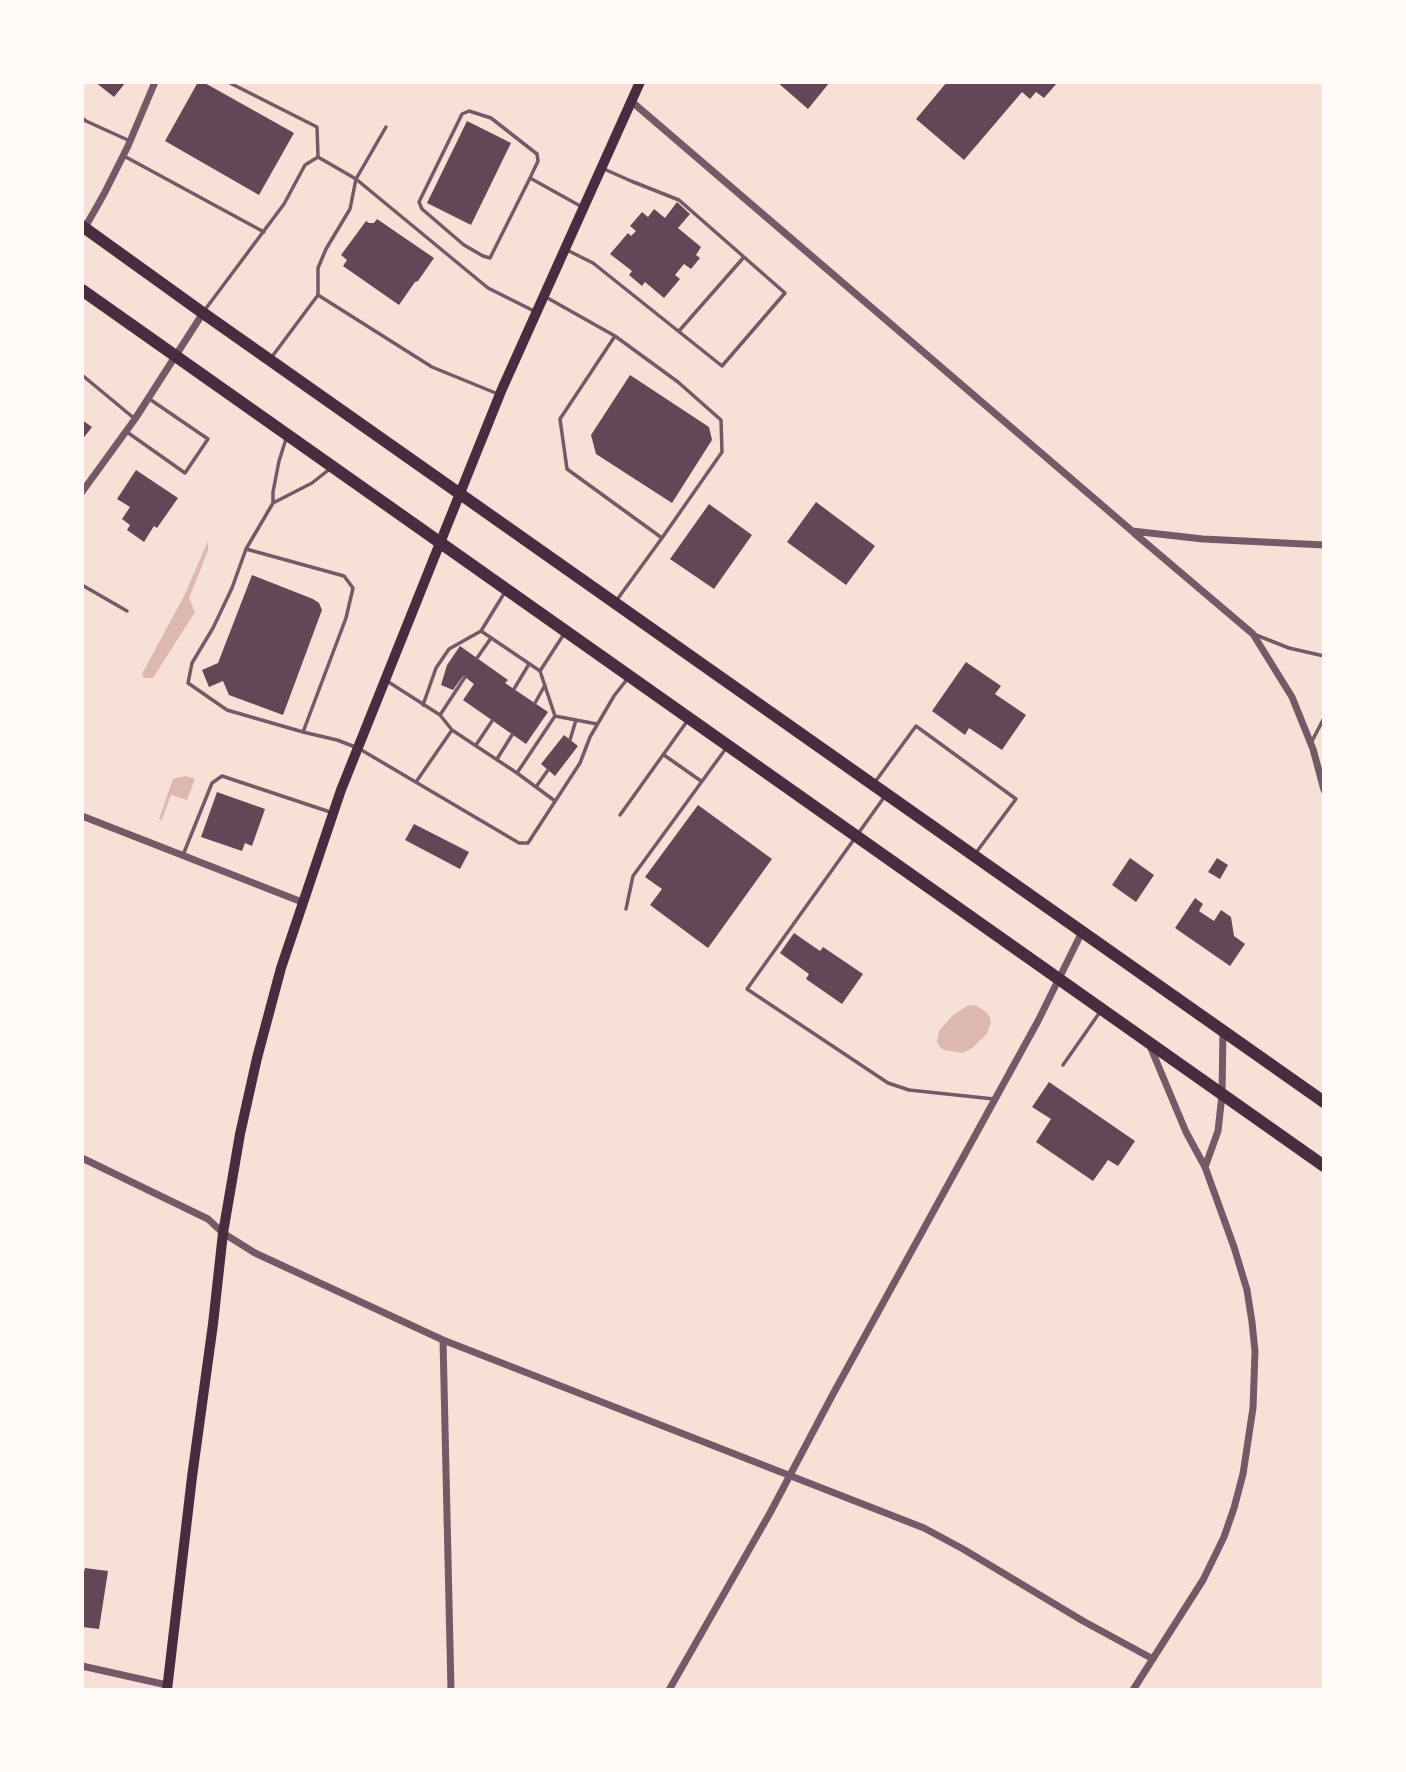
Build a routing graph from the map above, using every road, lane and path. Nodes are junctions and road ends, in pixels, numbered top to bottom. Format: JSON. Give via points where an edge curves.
{"nodes":[{"id":1,"x":155,"y":82,"type":"edge"},
{"id":2,"x":228,"y":82,"type":"edge"},
{"id":3,"x":640,"y":82,"type":"edge"},
{"id":4,"x":631,"y":101,"type":"junction"},
{"id":5,"x":82,"y":118,"type":"edge"},
{"id":6,"x":386,"y":127,"type":"dead end"},
{"id":7,"x":130,"y":141,"type":"junction"},
{"id":8,"x":123,"y":155,"type":"junction"},
{"id":9,"x":318,"y":157,"type":"junction"},
{"id":10,"x":601,"y":167,"type":"junction"},
{"id":11,"x":530,"y":178,"type":"junction"},
{"id":12,"x":356,"y":179,"type":"junction"},
{"id":13,"x":583,"y":208,"type":"junction"},
{"id":14,"x":83,"y":228,"type":"edge"},
{"id":15,"x":264,"y":232,"type":"junction"},
{"id":16,"x":565,"y":249,"type":"junction"},
{"id":17,"x":744,"y":257,"type":"junction"},
{"id":18,"x":82,"y":290,"type":"edge"},
{"id":19,"x":318,"y":295,"type":"junction"},
{"id":20,"x":544,"y":296,"type":"junction"},
{"id":21,"x":536,"y":312,"type":"junction"},
{"id":22,"x":203,"y":313,"type":"junction"},
{"id":23,"x":679,"y":331,"type":"junction"},
{"id":24,"x":615,"y":336,"type":"junction"},
{"id":25,"x":175,"y":356,"type":"junction"},
{"id":26,"x":270,"y":360,"type":"junction"},
{"id":27,"x":82,"y":375,"type":"edge"},
{"id":28,"x":500,"y":395,"type":"junction"},
{"id":29,"x":148,"y":398,"type":"junction"},
{"id":30,"x":135,"y":419,"type":"junction"},
{"id":31,"x":126,"y":431,"type":"junction"},
{"id":32,"x":287,"y":436,"type":"junction"},
{"id":33,"x":332,"y":467,"type":"junction"},
{"id":34,"x":82,"y":492,"type":"edge"},
{"id":35,"x":460,"y":494,"type":"junction"},
{"id":36,"x":273,"y":503,"type":"junction"},
{"id":37,"x":1132,"y":531,"type":"junction"},
{"id":38,"x":662,"y":538,"type":"junction"},
{"id":39,"x":440,"y":543,"type":"junction"},
{"id":40,"x":1324,"y":545,"type":"edge"},
{"id":41,"x":246,"y":549,"type":"junction"},
{"id":42,"x":82,"y":585,"type":"edge"},
{"id":43,"x":506,"y":590,"type":"junction"},
{"id":44,"x":614,"y":602,"type":"junction"},
{"id":45,"x":127,"y":611,"type":"dead end"},
{"id":46,"x":481,"y":631,"type":"junction"},
{"id":47,"x":565,"y":632,"type":"junction"},
{"id":48,"x":1253,"y":634,"type":"junction"},
{"id":49,"x":491,"y":638,"type":"junction"},
{"id":50,"x":1324,"y":656,"type":"edge"},
{"id":51,"x":477,"y":658,"type":"dead end"},
{"id":52,"x":529,"y":664,"type":"junction"},
{"id":53,"x":540,"y":671,"type":"junction"},
{"id":54,"x":465,"y":677,"type":"dead end"},
{"id":55,"x":629,"y":677,"type":"junction"},
{"id":56,"x":385,"y":680,"type":"junction"},
{"id":57,"x":545,"y":685,"type":"junction"},
{"id":58,"x":514,"y":689,"type":"dead end"},
{"id":59,"x":535,"y":703,"type":"dead end"},
{"id":60,"x":423,"y":705,"type":"junction"},
{"id":61,"x":440,"y":715,"type":"junction"},
{"id":62,"x":555,"y":716,"type":"junction"},
{"id":63,"x":1324,"y":718,"type":"edge"},
{"id":64,"x":689,"y":719,"type":"junction"},
{"id":65,"x":576,"y":720,"type":"junction"},
{"id":66,"x":492,"y":721,"type":"dead end"},
{"id":67,"x":597,"y":724,"type":"junction"},
{"id":68,"x":452,"y":730,"type":"junction"},
{"id":69,"x":303,"y":732,"type":"junction"},
{"id":70,"x":512,"y":735,"type":"dead end"},
{"id":71,"x":570,"y":740,"type":"dead end"},
{"id":72,"x":1311,"y":743,"type":"junction"},
{"id":73,"x":476,"y":745,"type":"junction"},
{"id":74,"x":728,"y":746,"type":"junction"},
{"id":75,"x":358,"y":748,"type":"junction"},
{"id":76,"x":664,"y":755,"type":"junction"},
{"id":77,"x":497,"y":759,"type":"junction"},
{"id":78,"x":548,"y":770,"type":"dead end"},
{"id":79,"x":517,"y":773,"type":"junction"},
{"id":80,"x":701,"y":781,"type":"junction"},
{"id":81,"x":416,"y":782,"type":"junction"},
{"id":82,"x":873,"y":785,"type":"junction"},
{"id":83,"x":536,"y":787,"type":"junction"},
{"id":84,"x":1324,"y":790,"type":"edge"},
{"id":85,"x":886,"y":794,"type":"junction"},
{"id":86,"x":555,"y":801,"type":"junction"},
{"id":87,"x":333,"y":813,"type":"junction"},
{"id":88,"x":620,"y":815,"type":"dead end"},
{"id":89,"x":82,"y":816,"type":"edge"},
{"id":90,"x":856,"y":836,"type":"junction"},
{"id":91,"x":183,"y":855,"type":"junction"},
{"id":92,"x":974,"y":856,"type":"junction"},
{"id":93,"x":302,"y":902,"type":"junction"},
{"id":94,"x":626,"y":909,"type":"dead end"},
{"id":95,"x":1082,"y":932,"type":"junction"},
{"id":96,"x":1059,"y":979,"type":"junction"},
{"id":97,"x":1101,"y":1010,"type":"junction"},
{"id":98,"x":1223,"y":1031,"type":"junction"},
{"id":99,"x":1148,"y":1043,"type":"junction"},
{"id":100,"x":1063,"y":1065,"type":"dead end"},
{"id":101,"x":1222,"y":1095,"type":"junction"},
{"id":102,"x":995,"y":1099,"type":"junction"},
{"id":103,"x":1324,"y":1102,"type":"edge"},
{"id":104,"x":82,"y":1158,"type":"edge"},
{"id":105,"x":1324,"y":1166,"type":"edge"},
{"id":106,"x":1205,"y":1167,"type":"junction"},
{"id":107,"x":223,"y":1233,"type":"junction"},
{"id":108,"x":443,"y":1340,"type":"junction"},
{"id":109,"x":789,"y":1475,"type":"junction"},
{"id":110,"x":1153,"y":1659,"type":"junction"},
{"id":111,"x":82,"y":1666,"type":"edge"},
{"id":112,"x":167,"y":1687,"type":"edge"},
{"id":113,"x":451,"y":1690,"type":"edge"},
{"id":114,"x":669,"y":1690,"type":"edge"},
{"id":115,"x":1133,"y":1690,"type":"edge"}],
"edges":[{"from":1,"to":7,"type":"street"},
{"from":2,"to":9,"type":"lane","via":[[317,127]]},
{"from":3,"to":4,"type":"main road"},
{"from":4,"to":10,"type":"main road"},
{"from":4,"to":37,"type":"street"},
{"from":5,"to":7,"type":"lane"},
{"from":6,"to":12,"type":"lane"},
{"from":7,"to":8,"type":"street"},
{"from":8,"to":14,"type":"street"},
{"from":8,"to":15,"type":"lane"},
{"from":9,"to":12,"type":"lane"},
{"from":9,"to":15,"type":"lane","via":[[305,165]]},
{"from":10,"to":13,"type":"main road"},
{"from":10,"to":17,"type":"lane","via":[[679,200]]},
{"from":11,"to":11,"type":"lane","via":[[537,154],[491,118],[469,111],[462,114],[419,202],[464,245],[490,258]]},
{"from":11,"to":13,"type":"lane"},
{"from":12,"to":19,"type":"lane","via":[[350,209],[318,268]]},
{"from":12,"to":21,"type":"lane","via":[[488,288]]},
{"from":13,"to":16,"type":"main road"},
{"from":14,"to":22,"type":"main road"},
{"from":15,"to":22,"type":"lane"},
{"from":16,"to":20,"type":"main road"},
{"from":16,"to":23,"type":"lane","via":[[593,263]]},
{"from":17,"to":23,"type":"lane"},
{"from":17,"to":23,"type":"lane","via":[[785,293],[722,366]]},
{"from":18,"to":25,"type":"main road"},
{"from":19,"to":26,"type":"lane"},
{"from":19,"to":28,"type":"lane","via":[[432,367]]},
{"from":20,"to":21,"type":"main road"},
{"from":20,"to":24,"type":"lane"},
{"from":21,"to":28,"type":"main road"},
{"from":22,"to":25,"type":"street"},
{"from":22,"to":26,"type":"main road"},
{"from":24,"to":38,"type":"lane","via":[[560,419],[567,469]]},
{"from":24,"to":38,"type":"lane","via":[[720,420],[722,452]]},
{"from":25,"to":29,"type":"street"},
{"from":25,"to":32,"type":"main road"},
{"from":26,"to":35,"type":"main road"},
{"from":27,"to":30,"type":"lane"},
{"from":28,"to":35,"type":"main road"},
{"from":29,"to":30,"type":"street"},
{"from":29,"to":31,"type":"lane","via":[[208,439],[201,450],[185,473]]},
{"from":30,"to":31,"type":"street"},
{"from":31,"to":34,"type":"street"},
{"from":32,"to":33,"type":"main road"},
{"from":32,"to":36,"type":"lane"},
{"from":33,"to":36,"type":"lane"},
{"from":33,"to":39,"type":"main road"},
{"from":35,"to":39,"type":"main road"},
{"from":35,"to":44,"type":"main road"},
{"from":36,"to":41,"type":"lane"},
{"from":37,"to":40,"type":"street"},
{"from":37,"to":48,"type":"street"},
{"from":38,"to":44,"type":"lane"},
{"from":39,"to":43,"type":"main road"},
{"from":39,"to":56,"type":"main road"},
{"from":41,"to":69,"type":"lane","via":[[344,576],[353,589]]},
{"from":41,"to":69,"type":"lane","via":[[232,588],[192,663],[188,683],[227,710]]},
{"from":42,"to":45,"type":"lane"},
{"from":43,"to":46,"type":"lane"},
{"from":43,"to":47,"type":"main road"},
{"from":44,"to":82,"type":"main road"},
{"from":46,"to":49,"type":"lane"},
{"from":46,"to":60,"type":"lane","via":[[449,649],[436,667]]},
{"from":47,"to":53,"type":"lane"},
{"from":47,"to":55,"type":"main road"},
{"from":48,"to":50,"type":"lane"},
{"from":48,"to":72,"type":"street","via":[[1292,697]]},
{"from":49,"to":51,"type":"lane"},
{"from":49,"to":52,"type":"lane"},
{"from":52,"to":53,"type":"lane"},
{"from":52,"to":58,"type":"lane"},
{"from":53,"to":57,"type":"lane"},
{"from":54,"to":61,"type":"lane"},
{"from":55,"to":64,"type":"main road"},
{"from":55,"to":67,"type":"lane"},
{"from":56,"to":60,"type":"lane"},
{"from":56,"to":75,"type":"main road"},
{"from":57,"to":59,"type":"lane"},
{"from":57,"to":62,"type":"lane"},
{"from":60,"to":61,"type":"lane"},
{"from":61,"to":68,"type":"lane"},
{"from":62,"to":65,"type":"lane"},
{"from":62,"to":79,"type":"lane"},
{"from":63,"to":72,"type":"lane"},
{"from":64,"to":74,"type":"main road"},
{"from":64,"to":76,"type":"lane"},
{"from":65,"to":67,"type":"lane"},
{"from":65,"to":71,"type":"lane"},
{"from":66,"to":73,"type":"lane"},
{"from":67,"to":86,"type":"lane","via":[[580,764]]},
{"from":68,"to":73,"type":"lane"},
{"from":68,"to":81,"type":"lane"},
{"from":69,"to":75,"type":"lane"},
{"from":70,"to":77,"type":"lane"},
{"from":72,"to":84,"type":"street"},
{"from":73,"to":77,"type":"lane"},
{"from":74,"to":80,"type":"lane"},
{"from":74,"to":90,"type":"main road"},
{"from":75,"to":81,"type":"lane"},
{"from":75,"to":87,"type":"main road"},
{"from":76,"to":80,"type":"lane"},
{"from":76,"to":88,"type":"lane"},
{"from":77,"to":79,"type":"lane"},
{"from":78,"to":83,"type":"lane"},
{"from":79,"to":83,"type":"lane"},
{"from":80,"to":94,"type":"lane","via":[[633,876]]},
{"from":81,"to":86,"type":"lane","via":[[519,843],[528,843]]},
{"from":82,"to":85,"type":"main road"},
{"from":82,"to":92,"type":"lane","via":[[916,726],[1016,799]]},
{"from":83,"to":86,"type":"lane"},
{"from":85,"to":90,"type":"lane"},
{"from":85,"to":92,"type":"main road"},
{"from":87,"to":91,"type":"lane","via":[[222,776],[212,783]]},
{"from":87,"to":93,"type":"main road"},
{"from":89,"to":91,"type":"street"},
{"from":90,"to":96,"type":"main road"},
{"from":90,"to":102,"type":"lane","via":[[747,989],[888,1083],[909,1090]]},
{"from":91,"to":93,"type":"street"},
{"from":92,"to":95,"type":"main road"},
{"from":93,"to":107,"type":"main road","via":[[257,1058]]},
{"from":95,"to":96,"type":"street"},
{"from":95,"to":98,"type":"main road"},
{"from":96,"to":97,"type":"main road"},
{"from":96,"to":102,"type":"street"},
{"from":97,"to":99,"type":"main road"},
{"from":97,"to":100,"type":"lane"},
{"from":98,"to":101,"type":"street"},
{"from":98,"to":103,"type":"main road"},
{"from":99,"to":101,"type":"main road"},
{"from":99,"to":106,"type":"street"},
{"from":101,"to":105,"type":"main road"},
{"from":101,"to":106,"type":"street","via":[[1218,1131]]},
{"from":102,"to":109,"type":"street"},
{"from":104,"to":107,"type":"street","via":[[208,1219]]},
{"from":106,"to":110,"type":"street","via":[[1247,1290],[1255,1351],[1253,1408],[1243,1474],[1224,1537]]},
{"from":107,"to":108,"type":"street","via":[[256,1253]]},
{"from":107,"to":112,"type":"main road"},
{"from":108,"to":109,"type":"street"},
{"from":108,"to":113,"type":"street"},
{"from":109,"to":110,"type":"street","via":[[924,1528]]},
{"from":109,"to":114,"type":"street"},
{"from":110,"to":115,"type":"street"},
{"from":111,"to":112,"type":"street"}]}
